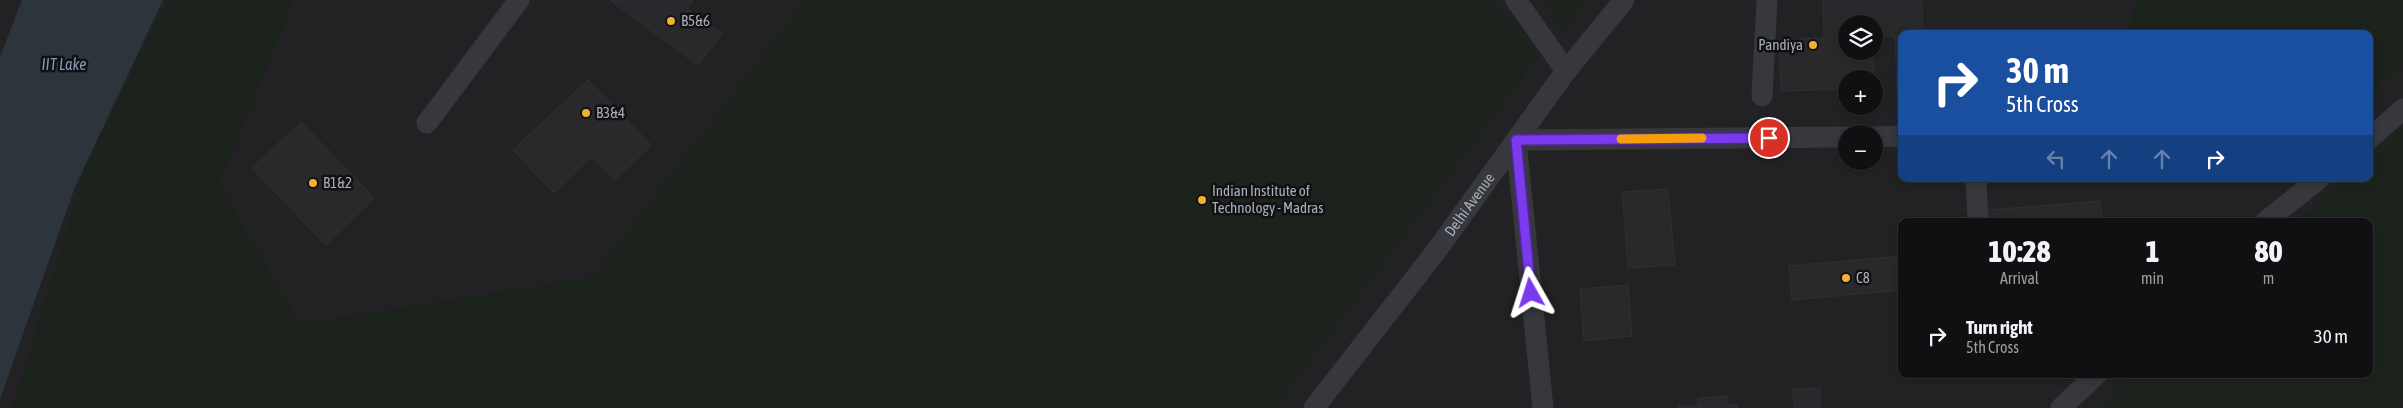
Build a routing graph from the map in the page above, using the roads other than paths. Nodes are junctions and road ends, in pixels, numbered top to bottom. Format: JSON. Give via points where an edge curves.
{"nodes":[{"id":1,"x":518,"y":0,"type":"edge"},
{"id":2,"x":1516,"y":0,"type":"edge"},
{"id":3,"x":1624,"y":0,"type":"edge"},
{"id":4,"x":1767,"y":0,"type":"edge"},
{"id":5,"x":1566,"y":72,"type":"junction"},
{"id":6,"x":1762,"y":96,"type":"dead end"},
{"id":7,"x":2403,"y":109,"type":"edge"},
{"id":8,"x":427,"y":123,"type":"dead end"},
{"id":9,"x":2373,"y":133,"type":"edge"},
{"id":10,"x":1898,"y":136,"type":"edge"},
{"id":11,"x":1838,"y":137,"type":"edge"},
{"id":12,"x":1883,"y":137,"type":"edge"},
{"id":13,"x":1516,"y":140,"type":"junction"},
{"id":14,"x":1976,"y":182,"type":"edge"},
{"id":15,"x":2315,"y":182,"type":"edge"},
{"id":16,"x":1978,"y":218,"type":"edge"},
{"id":17,"x":2270,"y":218,"type":"edge"},
{"id":18,"x":2093,"y":378,"type":"edge"},
{"id":19,"x":1314,"y":408,"type":"edge"},
{"id":20,"x":1543,"y":408,"type":"edge"},
{"id":21,"x":2061,"y":408,"type":"edge"}],
"edges":[{"from":1,"to":8,"type":"lane"},
{"from":2,"to":5,"type":"lane"},
{"from":3,"to":5,"type":"lane","name":"Delhi Avenue"},
{"from":4,"to":6,"type":"lane"},
{"from":5,"to":13,"type":"lane","name":"Delhi Avenue"},
{"from":7,"to":9,"type":"lane"},
{"from":10,"to":12,"type":"lane"},
{"from":11,"to":13,"type":"lane"},
{"from":13,"to":19,"type":"lane","name":"Delhi Avenue","via":[[1437,250]]},
{"from":13,"to":20,"type":"lane"},
{"from":14,"to":16,"type":"lane"},
{"from":15,"to":17,"type":"lane"},
{"from":18,"to":21,"type":"lane"}]}
